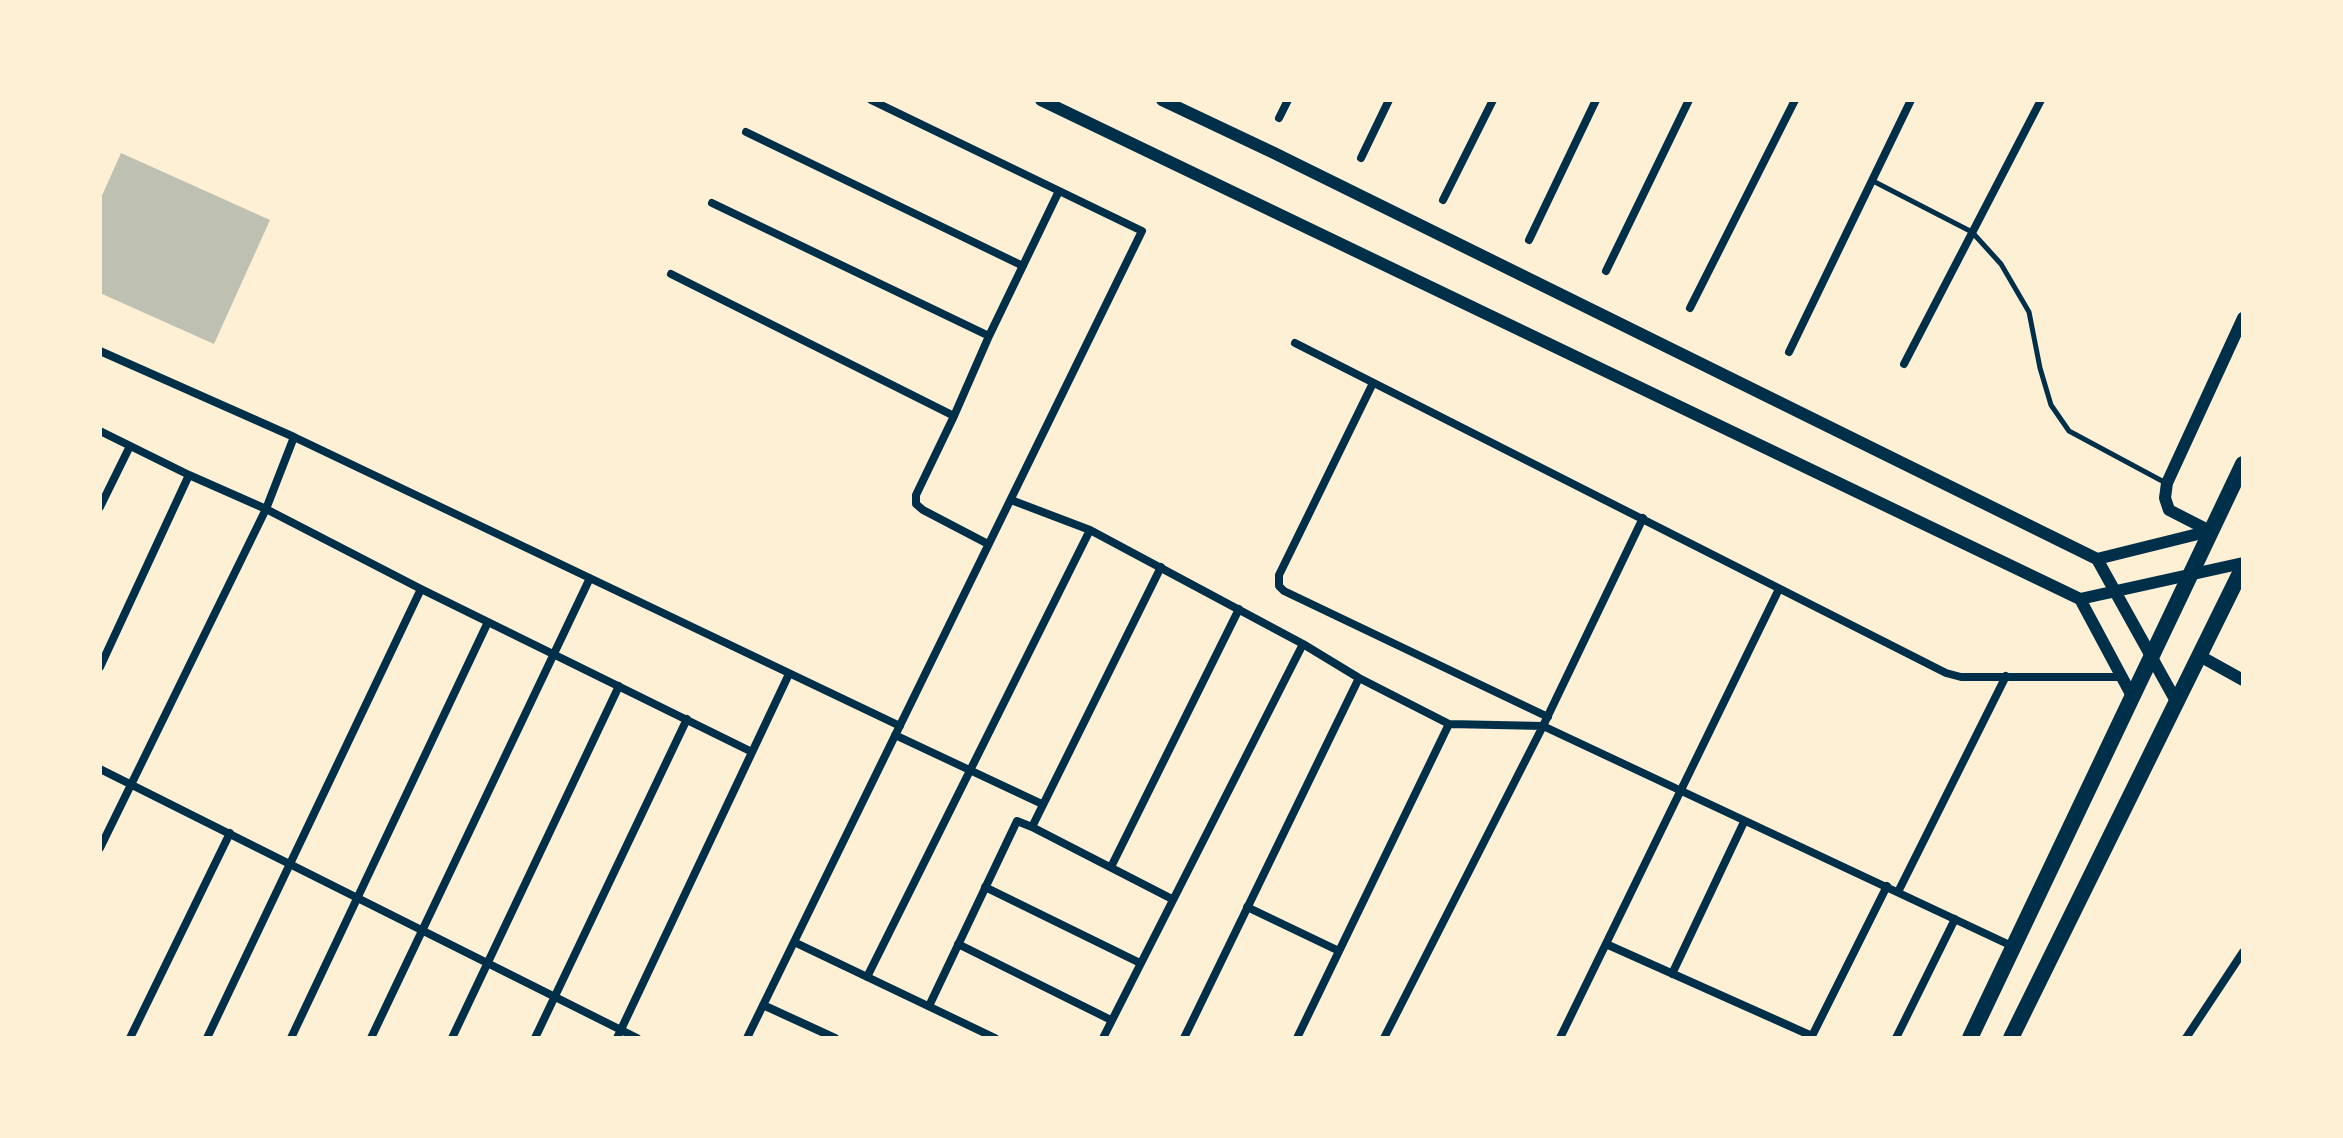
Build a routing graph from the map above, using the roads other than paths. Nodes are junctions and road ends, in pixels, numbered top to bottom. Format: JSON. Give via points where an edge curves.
{"nodes":[{"id":1,"x":871,"y":100,"type":"edge"},
{"id":2,"x":1041,"y":100,"type":"edge"},
{"id":3,"x":1162,"y":100,"type":"edge"},
{"id":4,"x":1288,"y":100,"type":"edge"},
{"id":5,"x":1389,"y":100,"type":"edge"},
{"id":6,"x":1493,"y":100,"type":"edge"},
{"id":7,"x":1596,"y":100,"type":"edge"},
{"id":8,"x":1689,"y":100,"type":"edge"},
{"id":9,"x":1795,"y":100,"type":"edge"},
{"id":10,"x":1911,"y":100,"type":"edge"},
{"id":11,"x":2041,"y":100,"type":"edge"},
{"id":12,"x":1279,"y":118,"type":"dead end"},
{"id":13,"x":746,"y":132,"type":"dead end"},
{"id":14,"x":1361,"y":158,"type":"dead end"},
{"id":15,"x":1872,"y":181,"type":"junction"},
{"id":16,"x":1059,"y":191,"type":"junction"},
{"id":17,"x":1443,"y":200,"type":"dead end"},
{"id":18,"x":712,"y":203,"type":"dead end"},
{"id":19,"x":1972,"y":232,"type":"junction"},
{"id":20,"x":1529,"y":240,"type":"dead end"},
{"id":21,"x":1023,"y":266,"type":"junction"},
{"id":22,"x":1606,"y":271,"type":"dead end"},
{"id":23,"x":671,"y":274,"type":"dead end"},
{"id":24,"x":1690,"y":308,"type":"dead end"},
{"id":25,"x":2243,"y":318,"type":"edge"},
{"id":26,"x":989,"y":336,"type":"junction"},
{"id":27,"x":1295,"y":343,"type":"dead end"},
{"id":28,"x":100,"y":351,"type":"edge"},
{"id":29,"x":1789,"y":352,"type":"dead end"},
{"id":30,"x":1904,"y":364,"type":"dead end"},
{"id":31,"x":1373,"y":383,"type":"junction"},
{"id":32,"x":954,"y":416,"type":"junction"},
{"id":33,"x":100,"y":431,"type":"edge"},
{"id":34,"x":294,"y":437,"type":"junction"},
{"id":35,"x":130,"y":446,"type":"junction"},
{"id":36,"x":2243,"y":464,"type":"edge"},
{"id":37,"x":189,"y":475,"type":"junction"},
{"id":38,"x":2167,"y":483,"type":"junction"},
{"id":39,"x":1011,"y":500,"type":"junction"},
{"id":40,"x":100,"y":507,"type":"edge"},
{"id":41,"x":266,"y":509,"type":"junction"},
{"id":42,"x":1643,"y":518,"type":"junction"},
{"id":43,"x":1090,"y":530,"type":"junction"},
{"id":44,"x":2210,"y":531,"type":"junction"},
{"id":45,"x":988,"y":544,"type":"junction"},
{"id":46,"x":2097,"y":559,"type":"junction"},
{"id":47,"x":2243,"y":565,"type":"edge"},
{"id":48,"x":1161,"y":567,"type":"junction"},
{"id":49,"x":2191,"y":575,"type":"junction"},
{"id":50,"x":590,"y":578,"type":"junction"},
{"id":51,"x":421,"y":589,"type":"junction"},
{"id":52,"x":1779,"y":589,"type":"junction"},
{"id":53,"x":2115,"y":590,"type":"junction"},
{"id":54,"x":2080,"y":599,"type":"junction"},
{"id":55,"x":1239,"y":609,"type":"junction"},
{"id":56,"x":488,"y":622,"type":"junction"},
{"id":57,"x":1303,"y":644,"type":"junction"},
{"id":58,"x":555,"y":653,"type":"junction"},
{"id":59,"x":2198,"y":655,"type":"junction"},
{"id":60,"x":2151,"y":656,"type":"junction"},
{"id":61,"x":100,"y":667,"type":"edge"},
{"id":62,"x":789,"y":674,"type":"junction"},
{"id":63,"x":2006,"y":676,"type":"junction"},
{"id":64,"x":2122,"y":677,"type":"junction"},
{"id":65,"x":1359,"y":678,"type":"junction"},
{"id":66,"x":2243,"y":680,"type":"edge"},
{"id":67,"x":619,"y":686,"type":"junction"},
{"id":68,"x":2132,"y":696,"type":"junction"},
{"id":69,"x":2176,"y":701,"type":"junction"},
{"id":70,"x":1548,"y":717,"type":"junction"},
{"id":71,"x":687,"y":719,"type":"junction"},
{"id":72,"x":1449,"y":724,"type":"junction"},
{"id":73,"x":1543,"y":726,"type":"junction"},
{"id":74,"x":898,"y":731,"type":"junction"},
{"id":75,"x":752,"y":752,"type":"junction"},
{"id":76,"x":100,"y":769,"type":"edge"},
{"id":77,"x":969,"y":770,"type":"junction"},
{"id":78,"x":130,"y":783,"type":"junction"},
{"id":79,"x":1681,"y":791,"type":"junction"},
{"id":80,"x":1042,"y":804,"type":"junction"},
{"id":81,"x":1744,"y":822,"type":"junction"},
{"id":82,"x":1032,"y":827,"type":"junction"},
{"id":83,"x":230,"y":833,"type":"junction"},
{"id":84,"x":100,"y":848,"type":"edge"},
{"id":85,"x":291,"y":863,"type":"junction"},
{"id":86,"x":1111,"y":867,"type":"junction"},
{"id":87,"x":1887,"y":886,"type":"junction"},
{"id":88,"x":985,"y":887,"type":"junction"},
{"id":89,"x":1898,"y":892,"type":"junction"},
{"id":90,"x":358,"y":897,"type":"junction"},
{"id":91,"x":1172,"y":899,"type":"junction"},
{"id":92,"x":1247,"y":907,"type":"junction"},
{"id":93,"x":1955,"y":919,"type":"junction"},
{"id":94,"x":422,"y":930,"type":"junction"},
{"id":95,"x":794,"y":942,"type":"junction"},
{"id":96,"x":958,"y":944,"type":"junction"},
{"id":97,"x":1606,"y":944,"type":"junction"},
{"id":98,"x":2014,"y":947,"type":"junction"},
{"id":99,"x":1339,"y":951,"type":"junction"},
{"id":100,"x":2243,"y":952,"type":"edge"},
{"id":101,"x":1140,"y":963,"type":"junction"},
{"id":102,"x":487,"y":964,"type":"junction"},
{"id":103,"x":1672,"y":974,"type":"junction"},
{"id":104,"x":867,"y":977,"type":"junction"},
{"id":105,"x":556,"y":996,"type":"junction"},
{"id":106,"x":763,"y":1005,"type":"junction"},
{"id":107,"x":929,"y":1006,"type":"junction"},
{"id":108,"x":1111,"y":1020,"type":"junction"},
{"id":109,"x":618,"y":1034,"type":"edge"},
{"id":110,"x":1812,"y":1037,"type":"edge"},
{"id":111,"x":130,"y":1038,"type":"edge"},
{"id":112,"x":207,"y":1038,"type":"edge"},
{"id":113,"x":291,"y":1038,"type":"edge"},
{"id":114,"x":371,"y":1038,"type":"edge"},
{"id":115,"x":452,"y":1038,"type":"edge"},
{"id":116,"x":535,"y":1038,"type":"edge"},
{"id":117,"x":637,"y":1038,"type":"edge"},
{"id":118,"x":747,"y":1038,"type":"edge"},
{"id":119,"x":835,"y":1038,"type":"edge"},
{"id":120,"x":995,"y":1038,"type":"edge"},
{"id":121,"x":1103,"y":1038,"type":"edge"},
{"id":122,"x":1184,"y":1038,"type":"edge"},
{"id":123,"x":1297,"y":1038,"type":"edge"},
{"id":124,"x":1384,"y":1038,"type":"edge"},
{"id":125,"x":1560,"y":1038,"type":"edge"},
{"id":126,"x":1896,"y":1038,"type":"edge"},
{"id":127,"x":1970,"y":1038,"type":"edge"},
{"id":128,"x":2011,"y":1038,"type":"edge"},
{"id":129,"x":2186,"y":1038,"type":"edge"}],
"edges":[{"from":1,"to":16,"type":"street"},
{"from":2,"to":54,"type":"street"},
{"from":3,"to":46,"type":"street"},
{"from":4,"to":12,"type":"street"},
{"from":5,"to":14,"type":"street"},
{"from":6,"to":17,"type":"street"},
{"from":7,"to":20,"type":"street"},
{"from":8,"to":22,"type":"street"},
{"from":9,"to":24,"type":"street"},
{"from":10,"to":15,"type":"street"},
{"from":11,"to":19,"type":"street"},
{"from":13,"to":21,"type":"street"},
{"from":15,"to":19,"type":"lane"},
{"from":15,"to":29,"type":"street"},
{"from":16,"to":21,"type":"street"},
{"from":16,"to":39,"type":"street","via":[[1142,231]]},
{"from":18,"to":26,"type":"street"},
{"from":19,"to":30,"type":"street"},
{"from":19,"to":38,"type":"lane","via":[[2001,264],[2029,312],[2051,405],[2069,431]]},
{"from":21,"to":26,"type":"street"},
{"from":23,"to":32,"type":"street"},
{"from":25,"to":38,"type":"street"},
{"from":26,"to":32,"type":"street"},
{"from":27,"to":31,"type":"street"},
{"from":28,"to":34,"type":"street"},
{"from":31,"to":42,"type":"street"},
{"from":31,"to":70,"type":"street","via":[[1279,575],[1279,586]]},
{"from":32,"to":45,"type":"street","via":[[916,504]]},
{"from":33,"to":35,"type":"street"},
{"from":34,"to":41,"type":"street"},
{"from":34,"to":50,"type":"street"},
{"from":35,"to":37,"type":"street"},
{"from":35,"to":40,"type":"street"},
{"from":36,"to":44,"type":"main road"},
{"from":37,"to":41,"type":"street"},
{"from":37,"to":61,"type":"street"},
{"from":38,"to":44,"type":"street","via":[[2169,510]]},
{"from":39,"to":43,"type":"street"},
{"from":39,"to":45,"type":"street"},
{"from":41,"to":51,"type":"street"},
{"from":41,"to":78,"type":"street"},
{"from":42,"to":52,"type":"street"},
{"from":42,"to":70,"type":"street"},
{"from":43,"to":48,"type":"street"},
{"from":43,"to":77,"type":"street"},
{"from":44,"to":46,"type":"street"},
{"from":44,"to":49,"type":"main road"},
{"from":45,"to":74,"type":"street"},
{"from":46,"to":53,"type":"street"},
{"from":47,"to":49,"type":"street"},
{"from":47,"to":59,"type":"main road"},
{"from":48,"to":55,"type":"street"},
{"from":48,"to":80,"type":"street"},
{"from":49,"to":53,"type":"street"},
{"from":49,"to":60,"type":"main road"},
{"from":50,"to":58,"type":"street"},
{"from":50,"to":62,"type":"street"},
{"from":51,"to":56,"type":"street"},
{"from":51,"to":85,"type":"street"},
{"from":52,"to":63,"type":"street","via":[[1946,673]]},
{"from":52,"to":79,"type":"street"},
{"from":53,"to":54,"type":"street"},
{"from":53,"to":60,"type":"street"},
{"from":54,"to":64,"type":"street"},
{"from":55,"to":57,"type":"street"},
{"from":55,"to":86,"type":"street"},
{"from":56,"to":58,"type":"street"},
{"from":56,"to":90,"type":"street"},
{"from":57,"to":65,"type":"street"},
{"from":57,"to":91,"type":"street"},
{"from":58,"to":67,"type":"street"},
{"from":58,"to":94,"type":"street"},
{"from":59,"to":66,"type":"street"},
{"from":59,"to":69,"type":"main road"},
{"from":60,"to":68,"type":"main road"},
{"from":60,"to":69,"type":"street"},
{"from":62,"to":74,"type":"street"},
{"from":62,"to":75,"type":"street"},
{"from":63,"to":64,"type":"street"},
{"from":63,"to":89,"type":"street"},
{"from":64,"to":68,"type":"street"},
{"from":65,"to":72,"type":"street"},
{"from":65,"to":92,"type":"street"},
{"from":67,"to":71,"type":"street"},
{"from":67,"to":102,"type":"street"},
{"from":68,"to":98,"type":"main road"},
{"from":69,"to":128,"type":"main road"},
{"from":70,"to":73,"type":"street"},
{"from":71,"to":75,"type":"street"},
{"from":71,"to":105,"type":"street"},
{"from":72,"to":73,"type":"street"},
{"from":72,"to":99,"type":"street"},
{"from":73,"to":79,"type":"street"},
{"from":73,"to":124,"type":"street"},
{"from":74,"to":77,"type":"street"},
{"from":74,"to":95,"type":"street"},
{"from":75,"to":109,"type":"street"},
{"from":76,"to":78,"type":"street"},
{"from":77,"to":80,"type":"street"},
{"from":77,"to":104,"type":"street"},
{"from":78,"to":83,"type":"street"},
{"from":78,"to":84,"type":"street"},
{"from":79,"to":81,"type":"street"},
{"from":79,"to":97,"type":"street"},
{"from":80,"to":82,"type":"street"},
{"from":81,"to":87,"type":"street"},
{"from":81,"to":103,"type":"street"},
{"from":82,"to":86,"type":"street"},
{"from":82,"to":88,"type":"street","via":[[1017,821]]},
{"from":83,"to":85,"type":"street"},
{"from":83,"to":111,"type":"street"},
{"from":85,"to":90,"type":"street"},
{"from":85,"to":112,"type":"street"},
{"from":86,"to":91,"type":"street"},
{"from":87,"to":89,"type":"street"},
{"from":87,"to":110,"type":"street"},
{"from":88,"to":96,"type":"street"},
{"from":88,"to":101,"type":"street"},
{"from":89,"to":93,"type":"street"},
{"from":90,"to":94,"type":"street"},
{"from":90,"to":113,"type":"street"},
{"from":91,"to":101,"type":"street"},
{"from":92,"to":99,"type":"street"},
{"from":92,"to":122,"type":"street"},
{"from":93,"to":98,"type":"street"},
{"from":93,"to":126,"type":"street"},
{"from":94,"to":102,"type":"street"},
{"from":94,"to":114,"type":"street"},
{"from":95,"to":104,"type":"street"},
{"from":95,"to":106,"type":"street"},
{"from":96,"to":107,"type":"street"},
{"from":96,"to":108,"type":"street"},
{"from":97,"to":103,"type":"street"},
{"from":97,"to":125,"type":"street"},
{"from":98,"to":127,"type":"main road"},
{"from":99,"to":123,"type":"street"},
{"from":100,"to":129,"type":"street"},
{"from":101,"to":108,"type":"street"},
{"from":102,"to":105,"type":"street"},
{"from":102,"to":115,"type":"street"},
{"from":103,"to":110,"type":"street"},
{"from":104,"to":107,"type":"street"},
{"from":105,"to":109,"type":"street"},
{"from":105,"to":116,"type":"street"},
{"from":106,"to":118,"type":"street"},
{"from":106,"to":119,"type":"street"},
{"from":107,"to":120,"type":"street"},
{"from":108,"to":121,"type":"street"},
{"from":109,"to":117,"type":"street"}]}
